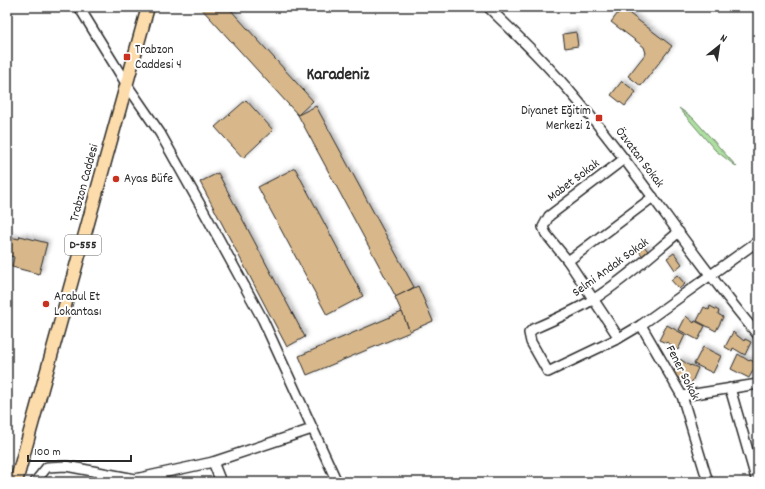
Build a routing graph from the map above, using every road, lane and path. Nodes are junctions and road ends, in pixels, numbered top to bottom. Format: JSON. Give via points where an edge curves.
{"nodes":[{"id":1,"x":79,"y":7,"type":"edge"},
{"id":2,"x":148,"y":7,"type":"edge"},
{"id":3,"x":488,"y":7,"type":"edge"},
{"id":4,"x":127,"y":85,"type":"junction"},
{"id":5,"x":624,"y":159,"type":"junction"},
{"id":6,"x":653,"y":197,"type":"junction"},
{"id":7,"x":678,"y":232,"type":"junction"},
{"id":8,"x":758,"y":241,"type":"edge"},
{"id":9,"x":568,"y":261,"type":"junction"},
{"id":10,"x":711,"y":276,"type":"junction"},
{"id":11,"x":592,"y":300,"type":"junction"},
{"id":12,"x":641,"y":325,"type":"junction"},
{"id":13,"x":758,"y":335,"type":"edge"},
{"id":14,"x":619,"y":338,"type":"junction"},
{"id":15,"x":758,"y":384,"type":"edge"},
{"id":16,"x":730,"y":388,"type":"junction"},
{"id":17,"x":682,"y":396,"type":"junction"},
{"id":18,"x":312,"y":429,"type":"junction"},
{"id":19,"x":214,"y":462,"type":"junction"},
{"id":20,"x":166,"y":478,"type":"edge"},
{"id":21,"x":136,"y":480,"type":"edge"},
{"id":22,"x":16,"y":482,"type":"edge"},
{"id":23,"x":35,"y":482,"type":"edge"},
{"id":24,"x":222,"y":482,"type":"edge"},
{"id":25,"x":337,"y":482,"type":"edge"},
{"id":26,"x":708,"y":482,"type":"edge"},
{"id":27,"x":757,"y":482,"type":"edge"}],
"edges":[{"from":1,"to":4,"type":"street"},
{"from":2,"to":4,"type":"main road","name":"Trabzon Caddesi","number":"D-555"},
{"from":3,"to":5,"type":"street","name":"Özvatan Sokak","via":[[546,64]]},
{"from":4,"to":18,"type":"street","via":[[160,133],[263,320]]},
{"from":4,"to":22,"type":"main road","name":"Trabzon Caddesi","number":"D-555"},
{"from":5,"to":6,"type":"street","name":"Özvatan Sokak"},
{"from":5,"to":9,"type":"street","name":"Mabet Sokak","via":[[549,216],[543,227]]},
{"from":6,"to":7,"type":"street","name":"Özvatan Sokak"},
{"from":6,"to":9,"type":"street"},
{"from":7,"to":10,"type":"street","name":"Özvatan Sokak"},
{"from":7,"to":11,"type":"street","name":"Selmi Andak Sokak"},
{"from":8,"to":10,"type":"street"},
{"from":9,"to":11,"type":"street"},
{"from":10,"to":12,"type":"street"},
{"from":10,"to":13,"type":"street","name":"Özvatan Sokak"},
{"from":11,"to":14,"type":"street"},
{"from":11,"to":14,"type":"street","name":"Selmi Andak Sokak","via":[[529,333],[548,372]]},
{"from":12,"to":14,"type":"street"},
{"from":12,"to":17,"type":"street","name":"Fener Sokak"},
{"from":15,"to":16,"type":"street"},
{"from":16,"to":17,"type":"street"},
{"from":16,"to":27,"type":"street"},
{"from":17,"to":26,"type":"street","name":"Fener Sokak"},
{"from":18,"to":19,"type":"street"},
{"from":18,"to":25,"type":"street"},
{"from":19,"to":20,"type":"street"},
{"from":19,"to":24,"type":"street"},
{"from":20,"to":21,"type":"street"},
{"from":21,"to":23,"type":"street","via":[[66,466],[47,467]]}]}
